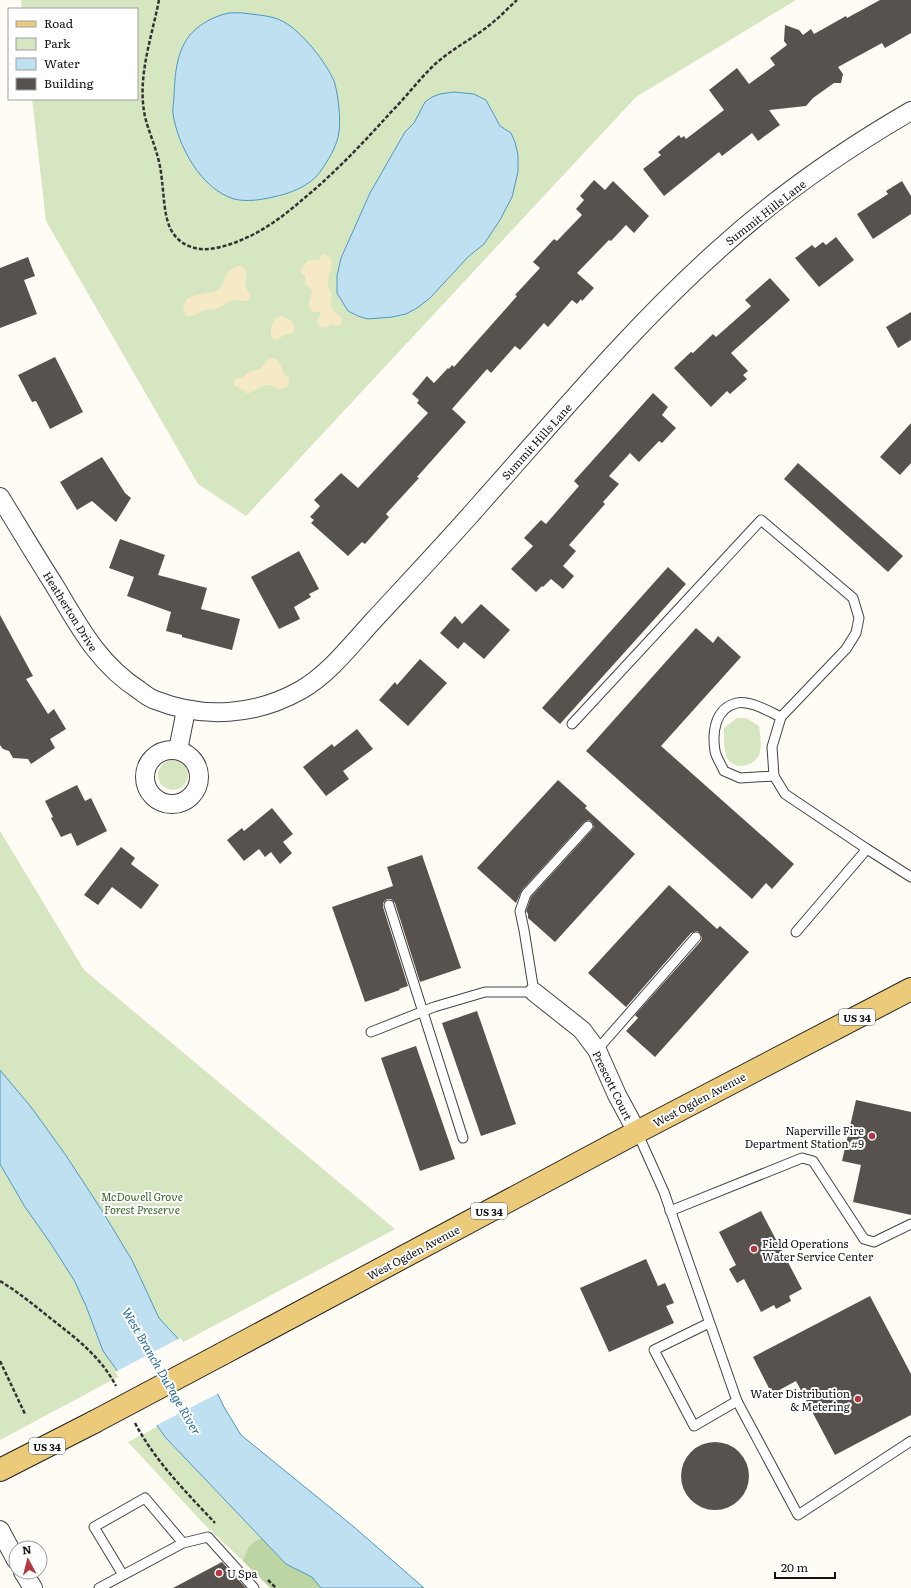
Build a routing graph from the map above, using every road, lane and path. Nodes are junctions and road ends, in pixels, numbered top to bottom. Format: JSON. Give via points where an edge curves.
{"nodes":[{"id":1,"x":159,"y":0,"type":"edge"},
{"id":2,"x":517,"y":0,"type":"edge"},
{"id":3,"x":911,"y":111,"type":"edge"},
{"id":4,"x":0,"y":497,"type":"edge"},
{"id":5,"x":186,"y":710,"type":"junction"},
{"id":6,"x":781,"y":717,"type":"junction"},
{"id":7,"x":572,"y":724,"type":"dead end"},
{"id":8,"x":178,"y":750,"type":"dead end"},
{"id":9,"x":774,"y":776,"type":"junction"},
{"id":10,"x":588,"y":826,"type":"dead end"},
{"id":11,"x":867,"y":849,"type":"junction"},
{"id":12,"x":911,"y":877,"type":"edge"},
{"id":13,"x":389,"y":905,"type":"dead end"},
{"id":14,"x":796,"y":932,"type":"dead end"},
{"id":15,"x":696,"y":936,"type":"dead end"},
{"id":16,"x":911,"y":989,"type":"edge"},
{"id":17,"x":534,"y":992,"type":"junction"},
{"id":18,"x":422,"y":1011,"type":"junction"},
{"id":19,"x":371,"y":1032,"type":"dead end"},
{"id":20,"x":597,"y":1050,"type":"junction"},
{"id":21,"x":637,"y":1132,"type":"junction"},
{"id":22,"x":463,"y":1138,"type":"dead end"},
{"id":23,"x":670,"y":1211,"type":"junction"},
{"id":24,"x":911,"y":1224,"type":"edge"},
{"id":25,"x":0,"y":1281,"type":"edge"},
{"id":26,"x":709,"y":1323,"type":"junction"},
{"id":27,"x":0,"y":1360,"type":"edge"},
{"id":28,"x":109,"y":1372,"type":"dead end"},
{"id":29,"x":737,"y":1401,"type":"junction"},
{"id":30,"x":25,"y":1414,"type":"dead end"},
{"id":31,"x":145,"y":1441,"type":"dead end"},
{"id":32,"x":911,"y":1441,"type":"edge"},
{"id":33,"x":0,"y":1470,"type":"edge"},
{"id":34,"x":218,"y":1527,"type":"dead end"},
{"id":35,"x":0,"y":1530,"type":"edge"},
{"id":36,"x":183,"y":1543,"type":"junction"},
{"id":37,"x":8,"y":1545,"type":"edge"},
{"id":38,"x":123,"y":1575,"type":"junction"},
{"id":39,"x":265,"y":1577,"type":"dead end"},
{"id":40,"x":99,"y":1588,"type":"edge"},
{"id":41,"x":254,"y":1588,"type":"edge"},
{"id":42,"x":276,"y":1588,"type":"edge"}],
"edges":[{"from":1,"to":2,"type":"path","via":[[144,71],[142,97],[147,129],[160,162],[170,228],[185,245],[194,249],[210,249],[246,238],[266,228],[288,212],[320,186],[356,150],[432,67],[449,52],[492,23]]},
{"from":3,"to":5,"type":"street","name":"Summit Hills Lane","via":[[832,160],[767,208],[682,282],[318,679],[283,699],[245,711],[224,713]]},
{"from":4,"to":5,"type":"street","name":"Heatherton Drive","via":[[94,650],[121,679],[139,691],[152,699]]},
{"from":5,"to":8,"type":"street"},
{"from":6,"to":7,"type":"lane","via":[[846,649],[856,633],[859,618],[853,598],[761,520]]},
{"from":6,"to":9,"type":"lane","via":[[772,747]]},
{"from":6,"to":9,"type":"lane","via":[[755,705],[738,702],[723,710],[715,725],[715,752],[724,771],[740,778]]},
{"from":9,"to":11,"type":"lane","via":[[785,794]]},
{"from":10,"to":17,"type":"lane","via":[[526,894],[520,911]]},
{"from":11,"to":12,"type":"lane"},
{"from":11,"to":14,"type":"lane"},
{"from":13,"to":18,"type":"lane"},
{"from":15,"to":20,"type":"lane"},
{"from":16,"to":21,"type":"main road","name":"West Ogden Avenue","number":"US 34"},
{"from":17,"to":18,"type":"lane","via":[[485,992]]},
{"from":17,"to":20,"type":"street","name":"Prescott Court","via":[[582,1030]]},
{"from":18,"to":19,"type":"lane"},
{"from":18,"to":22,"type":"lane"},
{"from":20,"to":21,"type":"street","name":"Prescott Court"},
{"from":21,"to":23,"type":"lane"},
{"from":21,"to":33,"type":"main road","name":"West Ogden Avenue","number":"US 34","bridge":true},
{"from":23,"to":24,"type":"lane","via":[[802,1158],[813,1161],[864,1239],[874,1242]]},
{"from":23,"to":26,"type":"lane"},
{"from":25,"to":28,"type":"path","via":[[86,1346]]},
{"from":26,"to":29,"type":"lane"},
{"from":26,"to":29,"type":"lane","via":[[654,1350],[694,1426]]},
{"from":27,"to":30,"type":"path"},
{"from":29,"to":32,"type":"lane","via":[[798,1514]]},
{"from":31,"to":34,"type":"path","via":[[170,1474]]},
{"from":35,"to":37,"type":"street"},
{"from":36,"to":38,"type":"lane"},
{"from":36,"to":38,"type":"lane","via":[[145,1498],[94,1527]]},
{"from":36,"to":41,"type":"lane","via":[[208,1538]]},
{"from":38,"to":40,"type":"lane"},
{"from":39,"to":42,"type":"path"}]}
